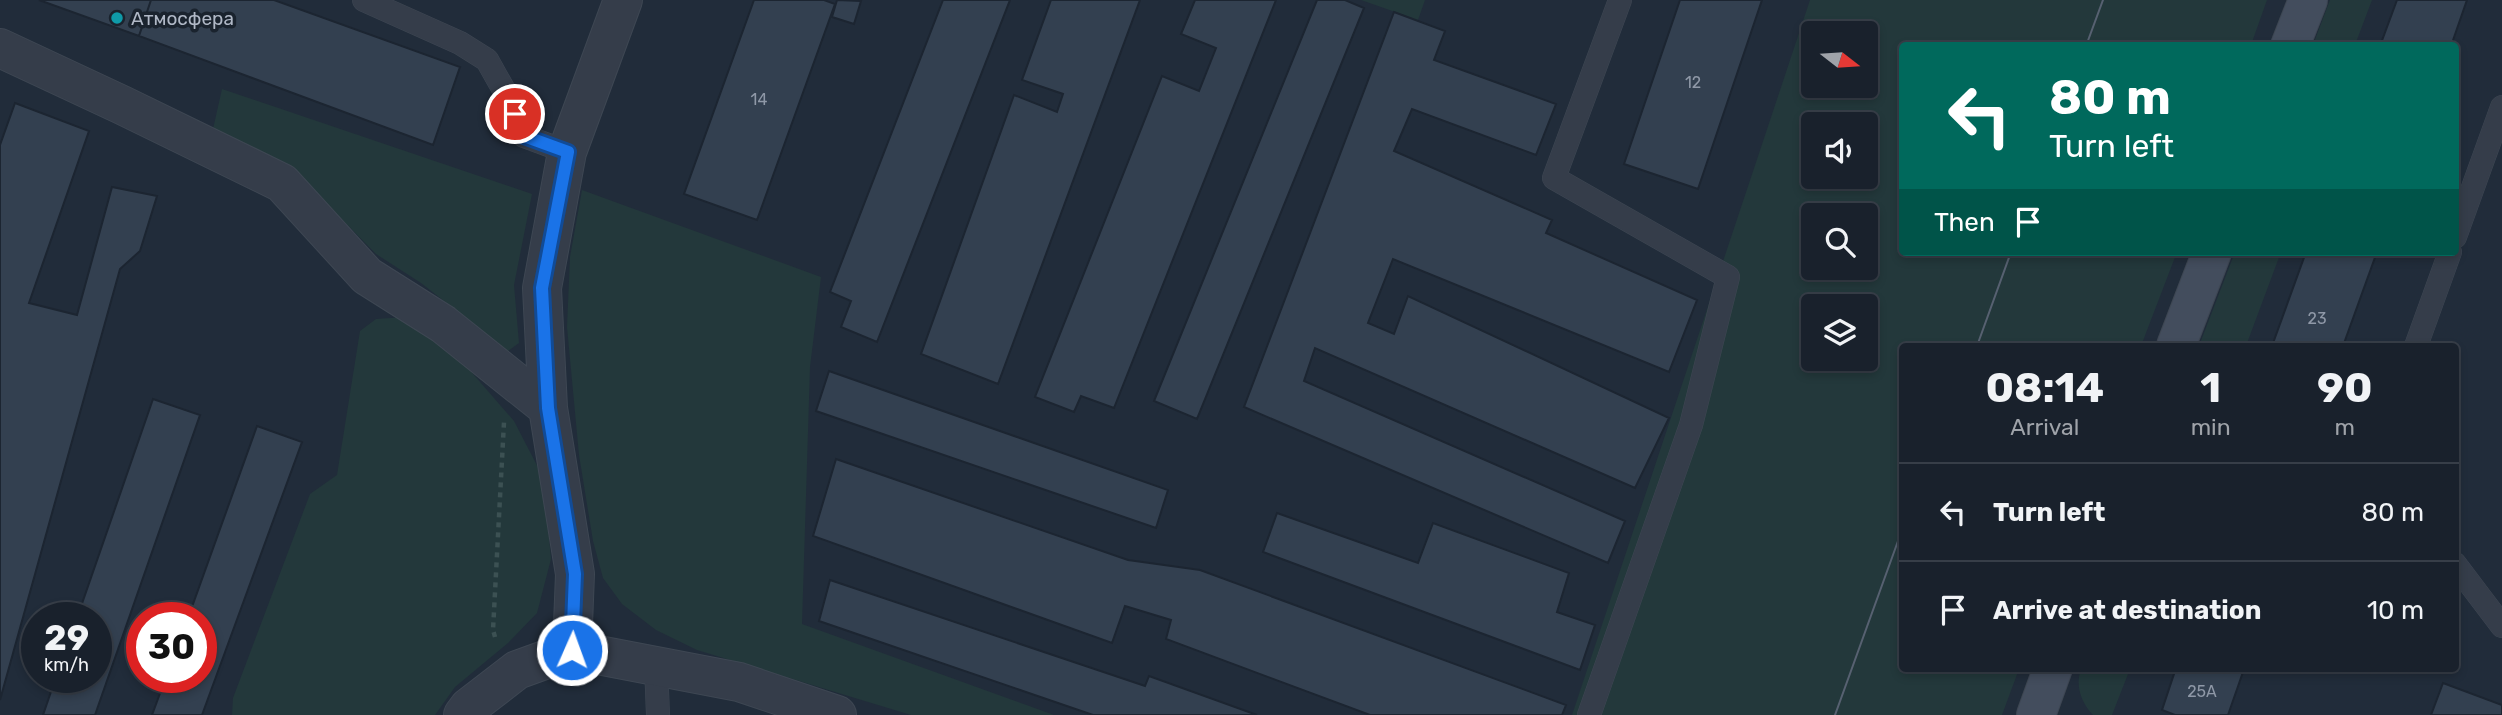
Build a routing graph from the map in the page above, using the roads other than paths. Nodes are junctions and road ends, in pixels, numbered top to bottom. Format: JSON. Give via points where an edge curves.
{"nodes":[{"id":1,"x":364,"y":0,"type":"edge"},
{"id":2,"x":623,"y":0,"type":"edge"},
{"id":3,"x":1620,"y":0,"type":"edge"},
{"id":4,"x":2308,"y":0,"type":"edge"},
{"id":5,"x":2292,"y":42,"type":"edge"},
{"id":6,"x":0,"y":48,"type":"edge"},
{"id":7,"x":2502,"y":107,"type":"edge"},
{"id":8,"x":568,"y":152,"type":"junction"},
{"id":9,"x":2459,"y":226,"type":"edge"},
{"id":10,"x":2210,"y":256,"type":"edge"},
{"id":11,"x":2449,"y":256,"type":"edge"},
{"id":12,"x":2177,"y":343,"type":"edge"},
{"id":13,"x":2417,"y":343,"type":"edge"},
{"id":14,"x":548,"y":408,"type":"junction"},
{"id":15,"x":2459,"y":569,"type":"edge"},
{"id":16,"x":2502,"y":626,"type":"edge"},
{"id":17,"x":572,"y":650,"type":"junction"},
{"id":18,"x":656,"y":665,"type":"junction"},
{"id":19,"x":2052,"y":672,"type":"edge"},
{"id":20,"x":463,"y":715,"type":"edge"},
{"id":21,"x":658,"y":715,"type":"edge"},
{"id":22,"x":837,"y":715,"type":"edge"},
{"id":23,"x":1589,"y":715,"type":"edge"},
{"id":24,"x":2036,"y":715,"type":"edge"}],
"edges":[{"from":1,"to":8,"type":"lane","via":[[487,60],[524,136]]},
{"from":2,"to":8,"type":"street"},
{"from":3,"to":23,"type":"lane","via":[[1554,178],[1728,277],[1691,425]]},
{"from":4,"to":5,"type":"main road"},
{"from":6,"to":14,"type":"street","via":[[282,183],[367,276],[443,324]]},
{"from":7,"to":9,"type":"lane"},
{"from":8,"to":14,"type":"street","via":[[542,288]]},
{"from":10,"to":12,"type":"main road"},
{"from":11,"to":13,"type":"lane"},
{"from":14,"to":17,"type":"street","via":[[575,574]]},
{"from":15,"to":16,"type":"lane"},
{"from":17,"to":18,"type":"street"},
{"from":17,"to":20,"type":"street","via":[[517,670]]},
{"from":18,"to":21,"type":"lane"},
{"from":18,"to":22,"type":"street","via":[[739,682]]},
{"from":19,"to":24,"type":"main road"}]}
